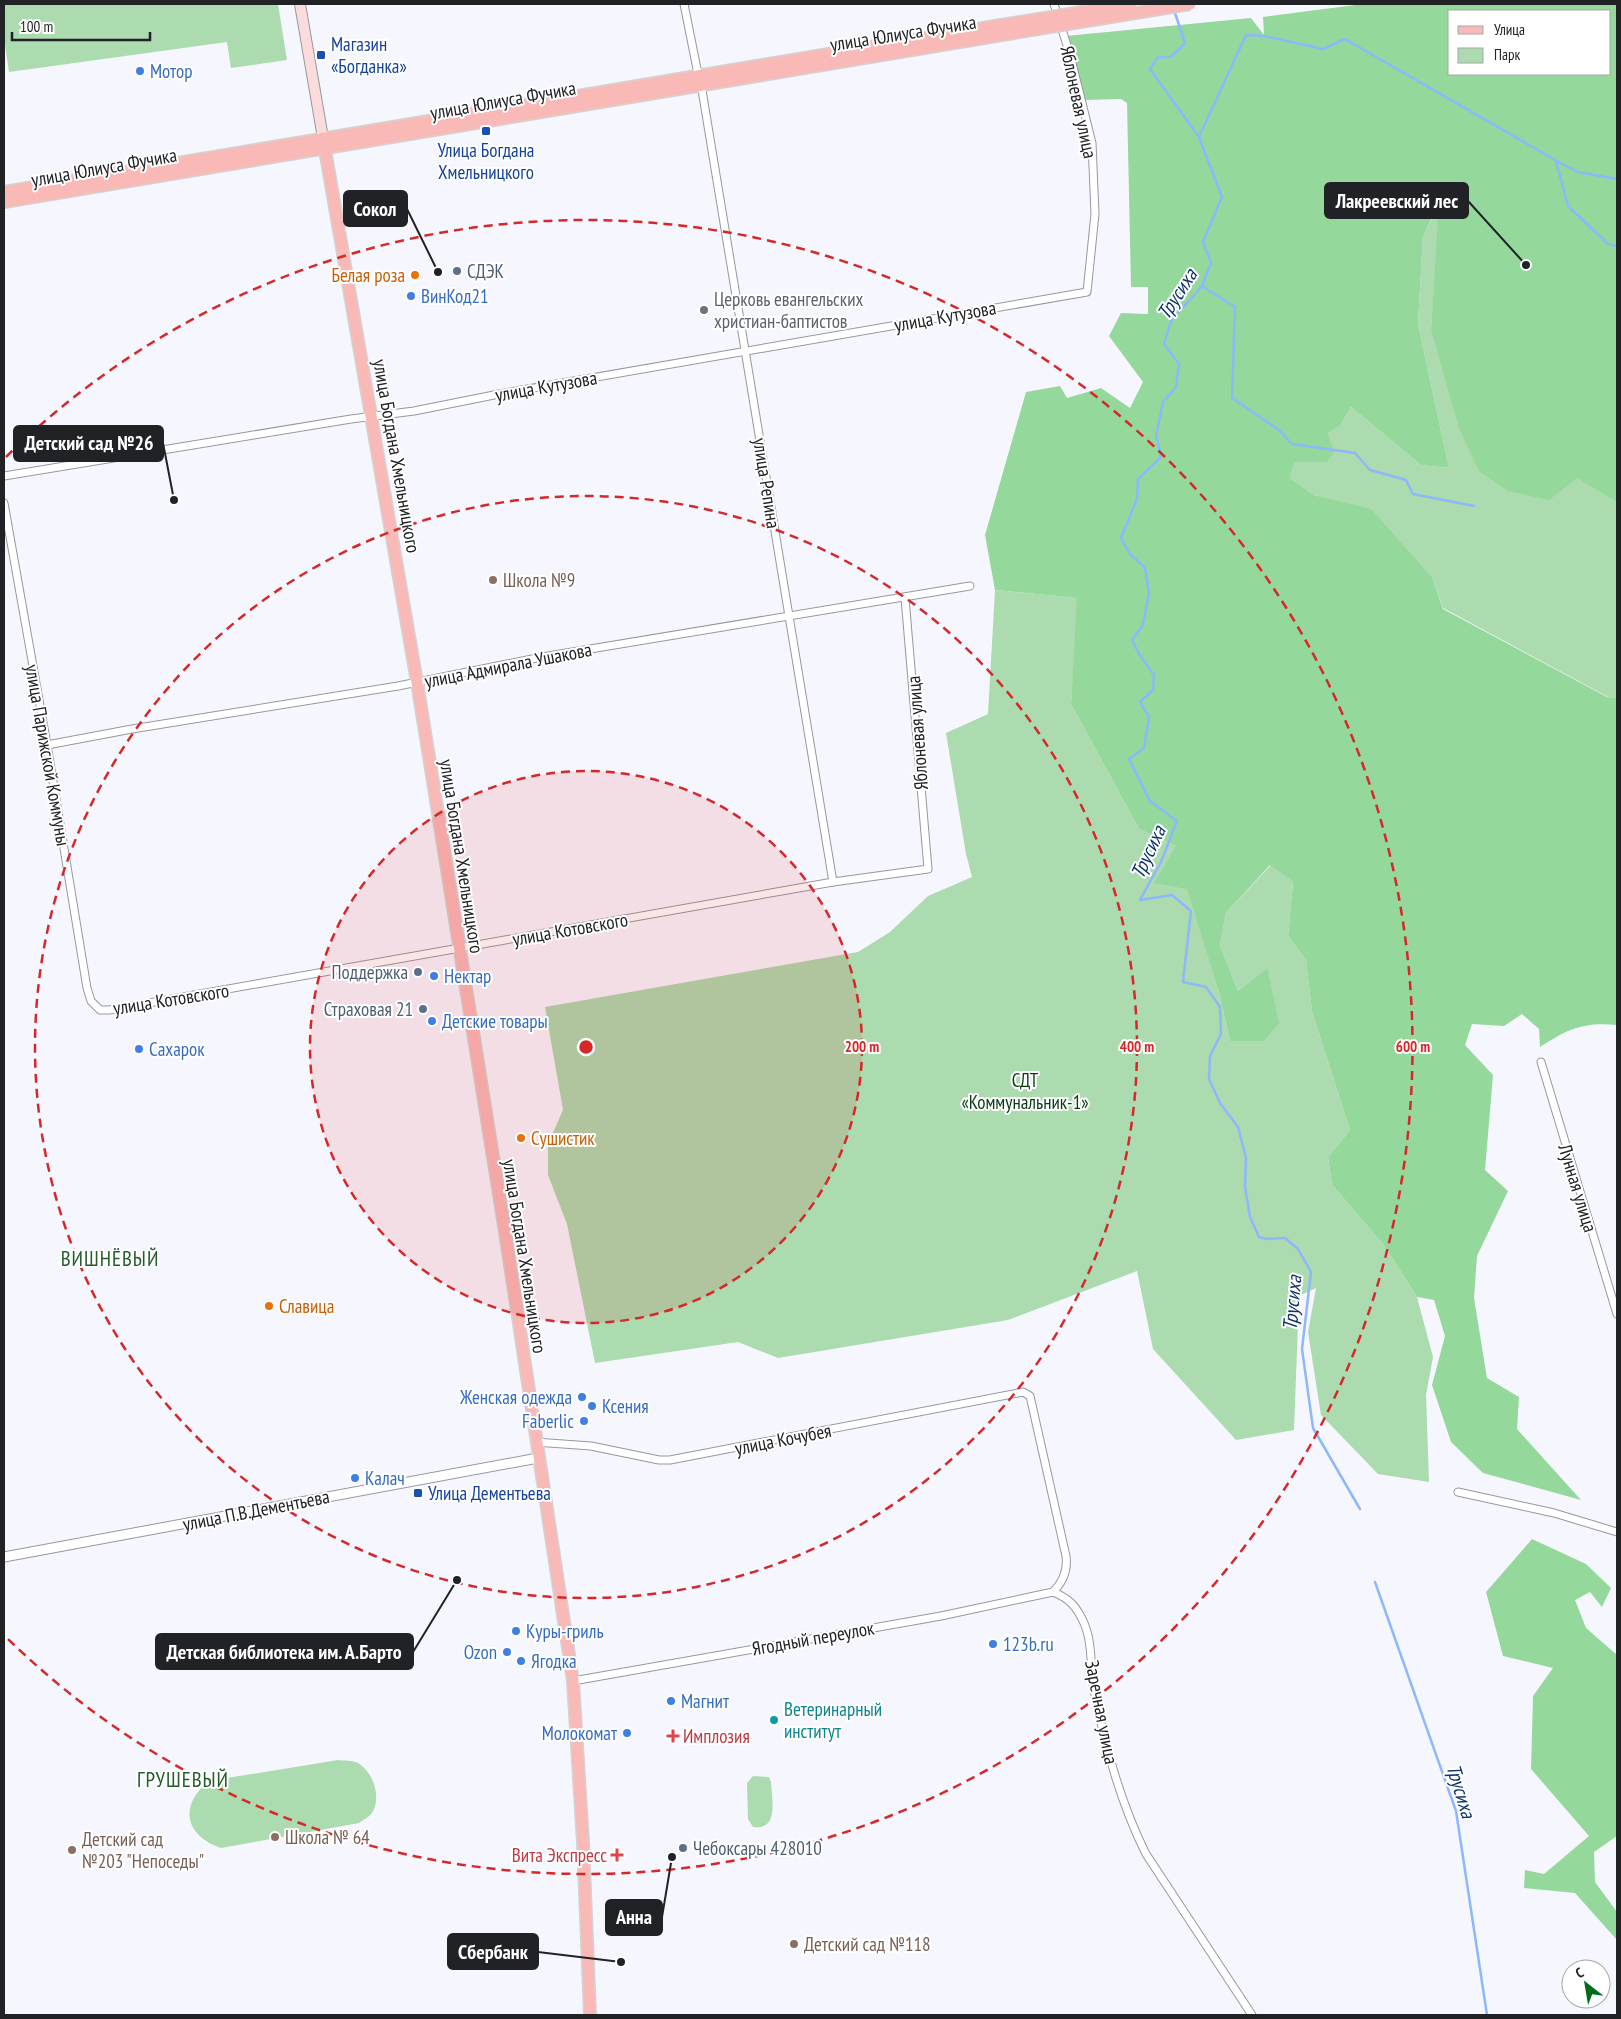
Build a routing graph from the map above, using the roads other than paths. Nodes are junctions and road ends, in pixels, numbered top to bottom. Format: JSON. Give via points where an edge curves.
{"nodes":[{"id":1,"x":300,"y":4,"type":"edge"},
{"id":2,"x":684,"y":4,"type":"edge"},
{"id":3,"x":1054,"y":4,"type":"edge"},
{"id":4,"x":1131,"y":4,"type":"edge"},
{"id":5,"x":1190,"y":4,"type":"edge"},
{"id":6,"x":1008,"y":29,"type":"junction"},
{"id":7,"x":699,"y":79,"type":"junction"},
{"id":8,"x":324,"y":143,"type":"junction"},
{"id":9,"x":4,"y":192,"type":"edge"},
{"id":10,"x":4,"y":202,"type":"edge"},
{"id":11,"x":1087,"y":292,"type":"joint"},
{"id":12,"x":745,"y":352,"type":"junction"},
{"id":13,"x":372,"y":416,"type":"junction"},
{"id":14,"x":4,"y":476,"type":"edge"},
{"id":15,"x":4,"y":502,"type":"edge"},
{"id":16,"x":970,"y":586,"type":"dead end"},
{"id":17,"x":905,"y":598,"type":"junction"},
{"id":18,"x":789,"y":616,"type":"junction"},
{"id":19,"x":417,"y":682,"type":"junction"},
{"id":20,"x":47,"y":745,"type":"junction"},
{"id":21,"x":928,"y":869,"type":"joint"},
{"id":22,"x":833,"y":882,"type":"junction"},
{"id":23,"x":459,"y":949,"type":"junction"},
{"id":24,"x":95,"y":1007,"type":"joint"},
{"id":25,"x":1541,"y":1062,"type":"dead end"},
{"id":26,"x":1617,"y":1314,"type":"edge"},
{"id":27,"x":535,"y":1442,"type":"junction"},
{"id":28,"x":538,"y":1458,"type":"junction"},
{"id":29,"x":1458,"y":1492,"type":"dead end"},
{"id":30,"x":1617,"y":1532,"type":"edge"},
{"id":31,"x":4,"y":1556,"type":"edge"},
{"id":32,"x":1053,"y":1592,"type":"junction"},
{"id":33,"x":573,"y":1681,"type":"junction"},
{"id":34,"x":590,"y":2015,"type":"edge"},
{"id":35,"x":1252,"y":2015,"type":"edge"}],
"edges":[{"from":1,"to":8,"type":"main road","name":"улица Богдана Хмельницкого"},
{"from":2,"to":7,"type":"street","name":"улица Репина"},
{"from":3,"to":11,"type":"street","name":"Яблоневая улица","via":[[1092,143],[1095,214]]},
{"from":4,"to":6,"type":"main road","bridge":true},
{"from":5,"to":6,"type":"main road","bridge":true},
{"from":6,"to":7,"type":"main road","name":"улица Юлиуса Фучика"},
{"from":7,"to":8,"type":"main road","name":"улица Юлиуса Фучика"},
{"from":7,"to":12,"type":"street","name":"улица Репина"},
{"from":8,"to":9,"type":"main road","name":"улица Юлиуса Фучика"},
{"from":8,"to":10,"type":"main road","name":"улица Юлиуса Фучика"},
{"from":8,"to":13,"type":"main road","name":"улица Богдана Хмельницкого"},
{"from":11,"to":12,"type":"street","name":"улица Кутузова"},
{"from":12,"to":13,"type":"street","name":"улица Кутузова"},
{"from":12,"to":18,"type":"street","name":"улица Репина"},
{"from":13,"to":14,"type":"street","name":"улица Кутузова"},
{"from":13,"to":19,"type":"main road","name":"улица Богдана Хмельницкого"},
{"from":15,"to":20,"type":"street","name":"улица Парижской Коммуны"},
{"from":16,"to":17,"type":"street","name":"улица Адмирала Ушакова"},
{"from":17,"to":18,"type":"street","name":"улица Адмирала Ушакова"},
{"from":17,"to":21,"type":"street","name":"Яблоневая улица"},
{"from":18,"to":19,"type":"street","name":"улица Адмирала Ушакова","via":[[542,657]]},
{"from":18,"to":22,"type":"street","name":"улица Репина"},
{"from":19,"to":20,"type":"street","name":"улица Адмирала Ушакова"},
{"from":19,"to":23,"type":"main road","name":"улица Богдана Хмельницкого"},
{"from":20,"to":24,"type":"street","name":"улица Парижской Коммуны","via":[[87,988]]},
{"from":21,"to":22,"type":"street","name":"улица Котовского"},
{"from":22,"to":23,"type":"street","name":"улица Котовского"},
{"from":23,"to":24,"type":"street","name":"улица Котовского","via":[[118,1009],[100,1010]]},
{"from":23,"to":27,"type":"main road","name":"улица Богдана Хмельницкого"},
{"from":25,"to":26,"type":"street","name":"Лунная улица"},
{"from":27,"to":28,"type":"main road","name":"улица Богдана Хмельницкого"},
{"from":27,"to":32,"type":"street","name":"улица Кочубея","via":[[591,1446],[670,1460],[1023,1392],[1030,1396],[1067,1566],[1063,1580]]},
{"from":28,"to":31,"type":"street","name":"улица П.В.Дементьева"},
{"from":28,"to":33,"type":"main road","name":"улица Богдана Хмельницкого"},
{"from":29,"to":30,"type":"street","via":[[1554,1513]]},
{"from":32,"to":33,"type":"street","name":"Ягодный переулок","via":[[941,1616]]},
{"from":32,"to":35,"type":"street","name":"Заречная улица","via":[[1069,1599],[1076,1607],[1088,1634],[1094,1689],[1110,1760],[1137,1837]]},
{"from":33,"to":34,"type":"main road","name":"улица Богдана Хмельницкого"}]}
